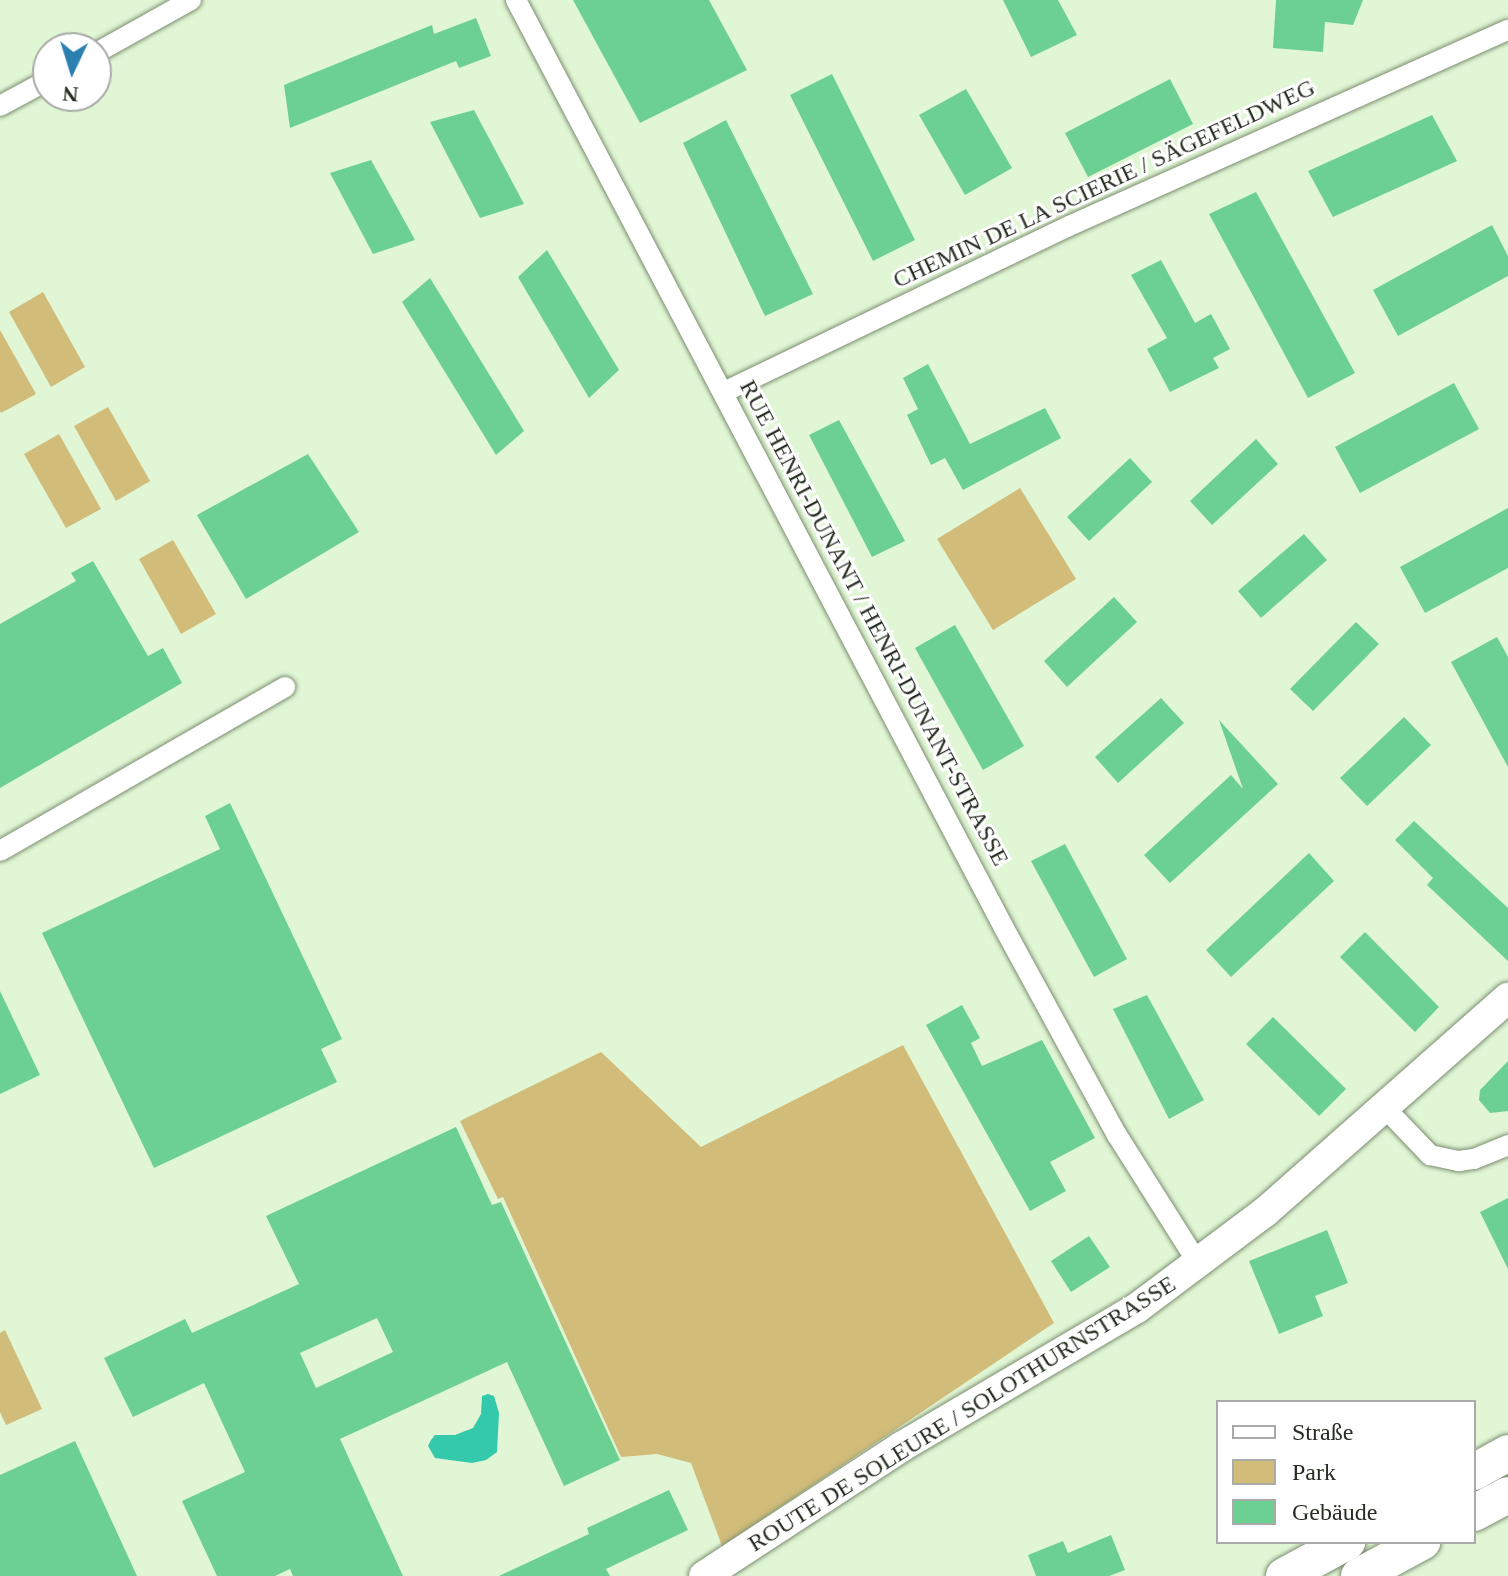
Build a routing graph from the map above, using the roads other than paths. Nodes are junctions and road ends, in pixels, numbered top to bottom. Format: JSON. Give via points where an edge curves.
{"nodes":[{"id":1,"x":191,"y":0,"type":"edge"},
{"id":2,"x":516,"y":0,"type":"edge"},
{"id":3,"x":1508,"y":30,"type":"edge"},
{"id":4,"x":112,"y":44,"type":"edge"},
{"id":5,"x":32,"y":89,"type":"edge"},
{"id":6,"x":0,"y":106,"type":"edge"},
{"id":7,"x":724,"y":392,"type":"junction"},
{"id":8,"x":285,"y":687,"type":"dead end"},
{"id":9,"x":0,"y":851,"type":"edge"},
{"id":10,"x":1508,"y":998,"type":"edge"},
{"id":11,"x":1386,"y":1109,"type":"junction"},
{"id":12,"x":1508,"y":1145,"type":"edge"},
{"id":13,"x":1198,"y":1263,"type":"junction"},
{"id":14,"x":1508,"y":1453,"type":"edge"},
{"id":15,"x":1476,"y":1471,"type":"edge"},
{"id":16,"x":1508,"y":1495,"type":"edge"},
{"id":17,"x":1476,"y":1512,"type":"edge"},
{"id":18,"x":1343,"y":1544,"type":"edge"},
{"id":19,"x":1418,"y":1544,"type":"edge"},
{"id":20,"x":704,"y":1576,"type":"edge"},
{"id":21,"x":1284,"y":1576,"type":"edge"},
{"id":22,"x":1359,"y":1576,"type":"edge"}],
"edges":[{"from":1,"to":4,"type":"street"},
{"from":2,"to":7,"type":"street","name":"RUE HENRI-DUNANT / HENRI-DUNANT-STRASSE"},
{"from":3,"to":7,"type":"street","name":"CHEMIN DE LA SCIERIE / SÄGEFELDWEG","via":[[1098,212]]},
{"from":5,"to":6,"type":"street"},
{"from":7,"to":13,"type":"street","name":"RUE HENRI-DUNANT / HENRI-DUNANT-STRASSE","via":[[1117,1135]]},
{"from":8,"to":9,"type":"street"},
{"from":10,"to":11,"type":"main road","name":"ROUTE DE SOLEURE / SOLOTHURNSTRASSE"},
{"from":11,"to":12,"type":"street","via":[[1430,1155],[1459,1161]]},
{"from":11,"to":13,"type":"main road","name":"ROUTE DE SOLEURE / SOLOTHURNSTRASSE"},
{"from":13,"to":20,"type":"main road","name":"ROUTE DE SOLEURE / SOLOTHURNSTRASSE","via":[[1137,1308],[901,1447]]},
{"from":14,"to":15,"type":"highway"},
{"from":16,"to":17,"type":"highway"},
{"from":18,"to":21,"type":"highway"},
{"from":19,"to":22,"type":"highway"}]}
